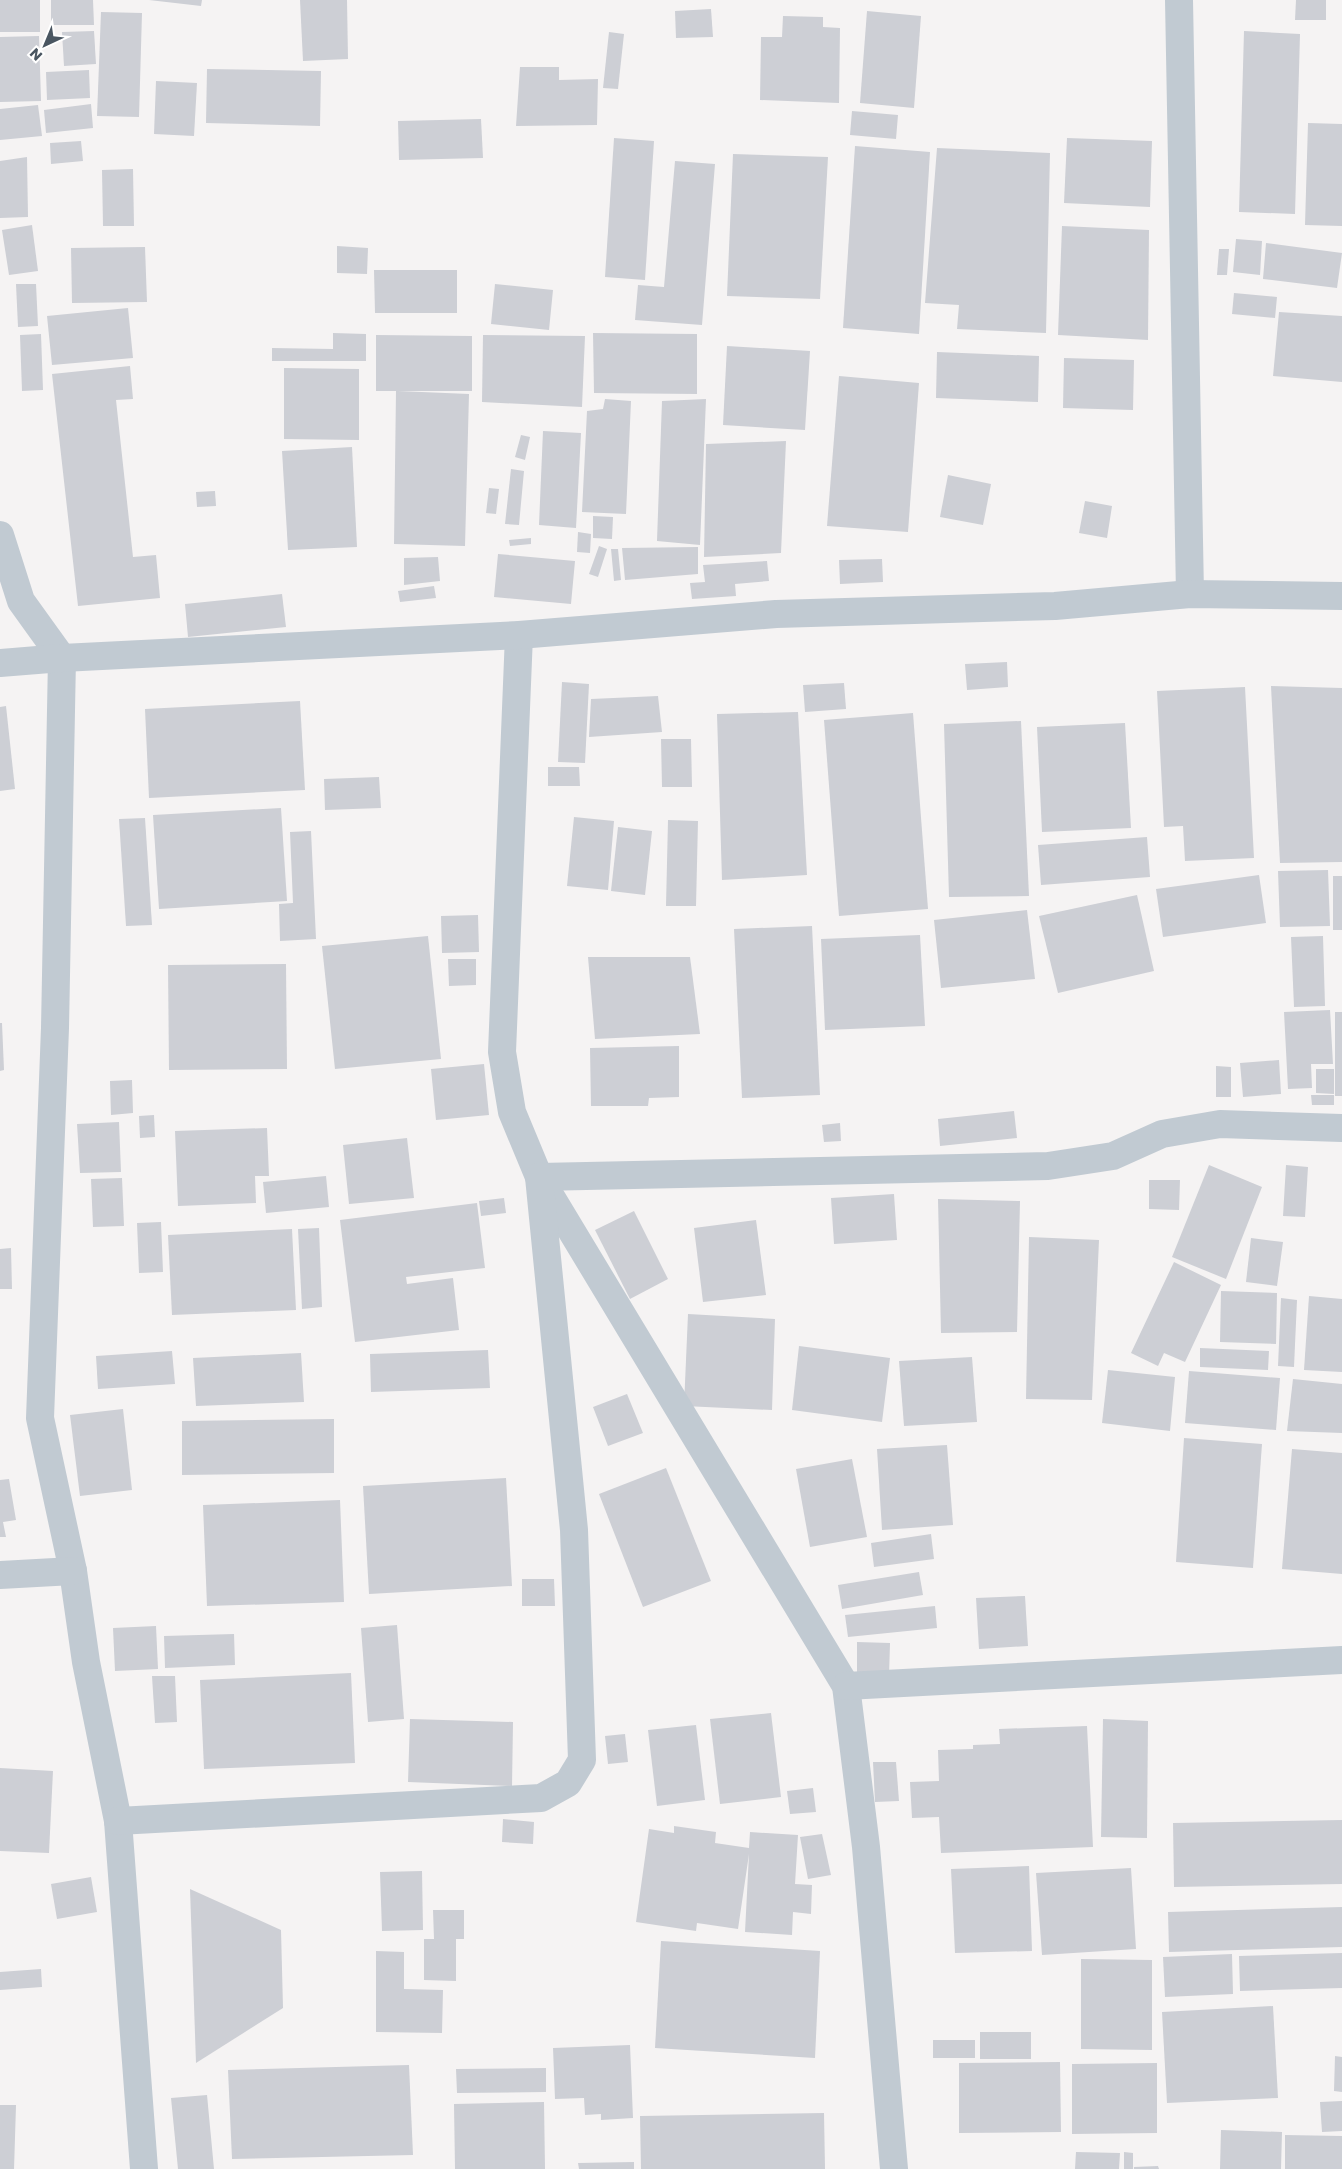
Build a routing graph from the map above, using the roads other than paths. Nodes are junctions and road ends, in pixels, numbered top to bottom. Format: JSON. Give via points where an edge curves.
{"nodes":[{"id":1,"x":1179,"y":0,"type":"edge"},
{"id":2,"x":0,"y":535,"type":"edge"},
{"id":3,"x":1190,"y":594,"type":"junction"},
{"id":4,"x":1342,"y":596,"type":"edge"},
{"id":5,"x":519,"y":635,"type":"junction"},
{"id":6,"x":62,"y":658,"type":"junction"},
{"id":7,"x":0,"y":663,"type":"edge"},
{"id":8,"x":1342,"y":1128,"type":"edge"},
{"id":9,"x":540,"y":1177,"type":"junction"},
{"id":10,"x":73,"y":1571,"type":"junction"},
{"id":11,"x":0,"y":1576,"type":"edge"},
{"id":12,"x":1342,"y":1660,"type":"edge"},
{"id":13,"x":846,"y":1686,"type":"junction"},
{"id":14,"x":118,"y":1821,"type":"junction"},
{"id":15,"x":144,"y":2169,"type":"edge"},
{"id":16,"x":894,"y":2169,"type":"edge"}],
"edges":[{"from":1,"to":3,"type":"street"},
{"from":2,"to":6,"type":"street","via":[[21,601]]},
{"from":3,"to":4,"type":"street"},
{"from":3,"to":5,"type":"street","via":[[1055,606],[776,614]]},
{"from":5,"to":6,"type":"street"},
{"from":5,"to":9,"type":"street","via":[[502,1052],[512,1112]]},
{"from":6,"to":7,"type":"street"},
{"from":6,"to":10,"type":"street","via":[[55,1028],[40,1418]]},
{"from":8,"to":9,"type":"street","via":[[1220,1124],[1162,1134],[1113,1156],[1048,1166]]},
{"from":9,"to":13,"type":"street"},
{"from":9,"to":14,"type":"street","via":[[574,1530],[582,1760],[568,1783],[541,1798]]},
{"from":10,"to":11,"type":"street"},
{"from":10,"to":14,"type":"street","via":[[86,1662]]},
{"from":12,"to":13,"type":"street"},
{"from":13,"to":16,"type":"street","via":[[868,1866]]},
{"from":14,"to":15,"type":"street"}]}
